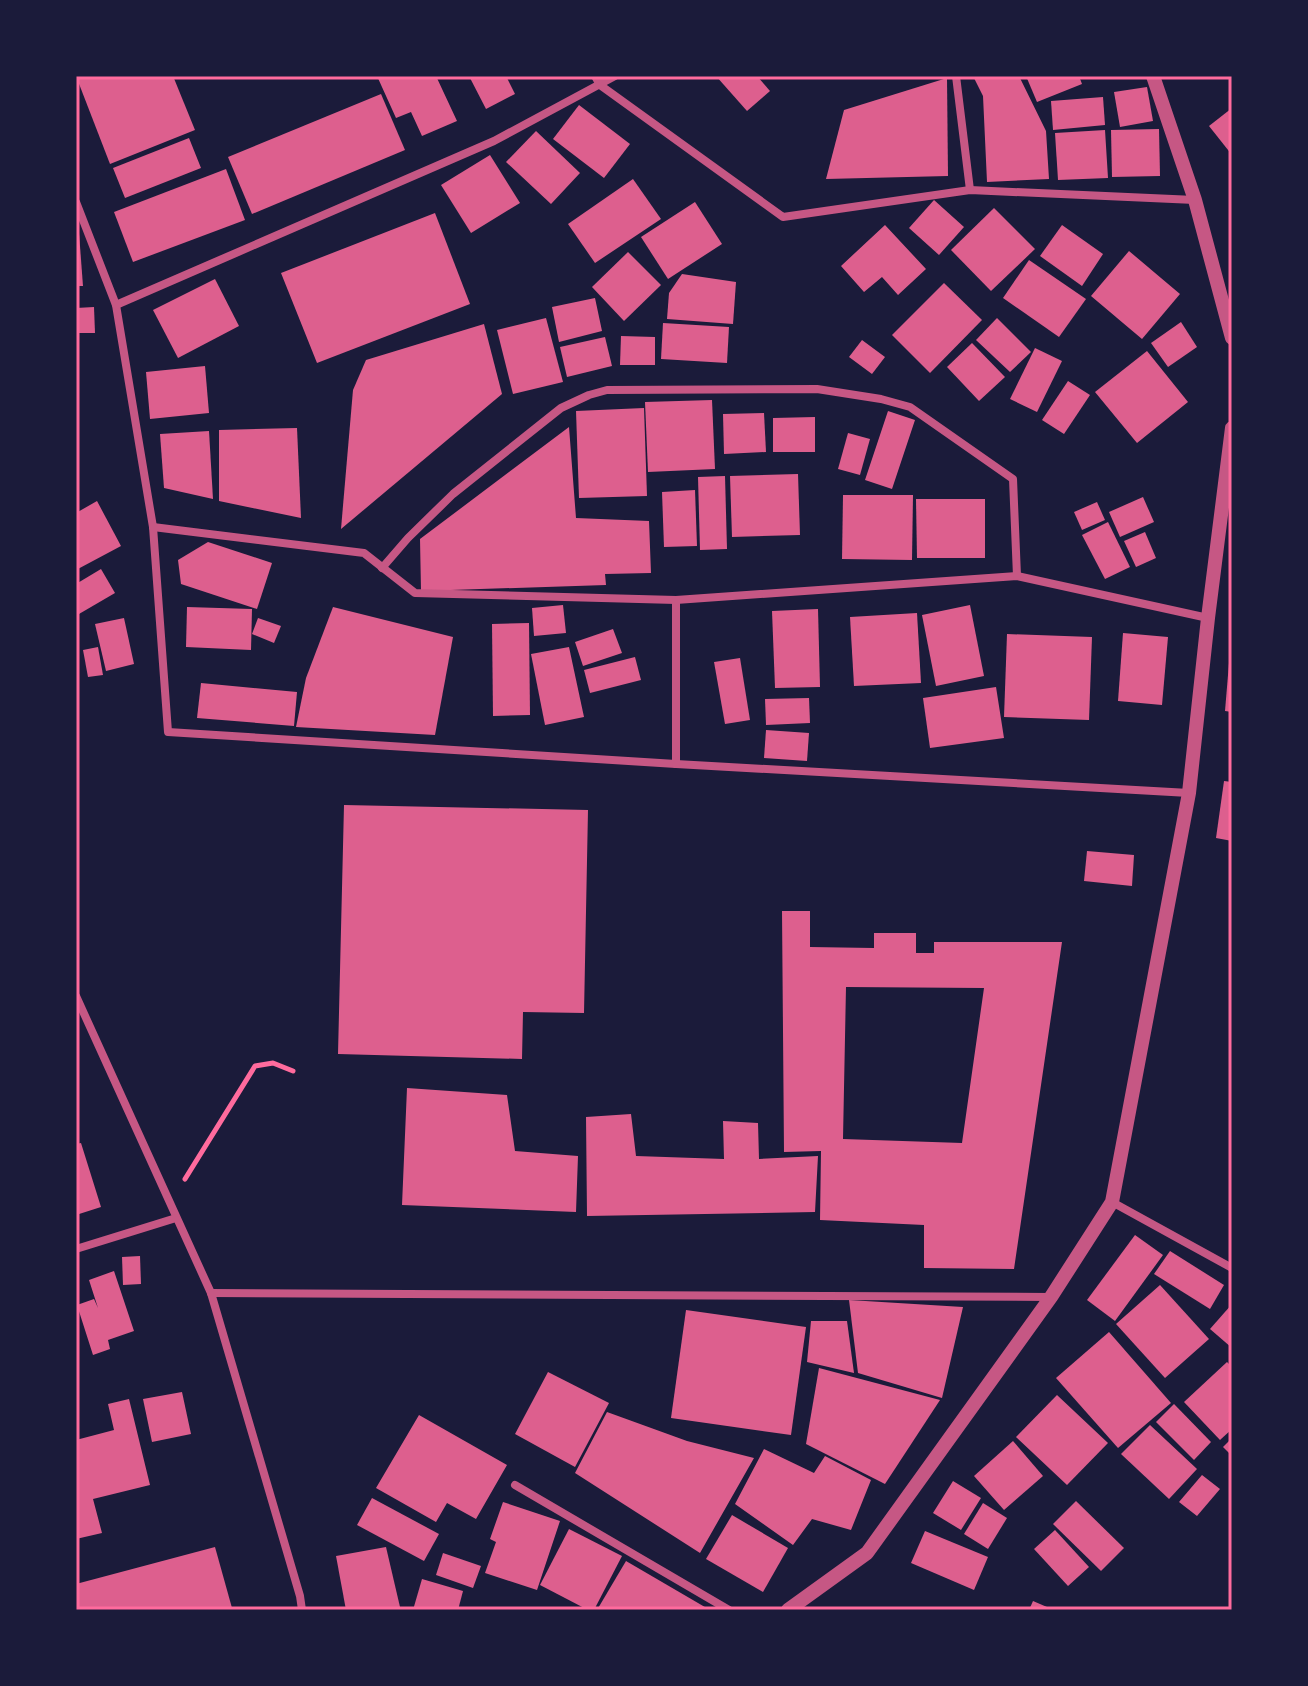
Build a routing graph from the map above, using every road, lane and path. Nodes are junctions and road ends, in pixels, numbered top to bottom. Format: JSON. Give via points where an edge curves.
{"nodes":[{"id":1,"x":615,"y":76,"type":"edge"},
{"id":2,"x":956,"y":76,"type":"edge"},
{"id":3,"x":1153,"y":76,"type":"edge"},
{"id":4,"x":598,"y":80,"type":"edge"},
{"id":5,"x":970,"y":190,"type":"junction"},
{"id":6,"x":1195,"y":200,"type":"junction"},
{"id":7,"x":76,"y":202,"type":"edge"},
{"id":8,"x":116,"y":305,"type":"junction"},
{"id":9,"x":1232,"y":338,"type":"edge"},
{"id":10,"x":1232,"y":428,"type":"edge"},
{"id":11,"x":153,"y":527,"type":"junction"},
{"id":12,"x":382,"y":568,"type":"junction"},
{"id":13,"x":1017,"y":576,"type":"junction"},
{"id":14,"x":676,"y":600,"type":"junction"},
{"id":15,"x":1208,"y":618,"type":"junction"},
{"id":16,"x":676,"y":764,"type":"junction"},
{"id":17,"x":1189,"y":793,"type":"junction"},
{"id":18,"x":76,"y":996,"type":"edge"},
{"id":19,"x":293,"y":1071,"type":"dead end"},
{"id":20,"x":1112,"y":1202,"type":"junction"},
{"id":21,"x":170,"y":1204,"type":"junction"},
{"id":22,"x":176,"y":1218,"type":"junction"},
{"id":23,"x":76,"y":1249,"type":"edge"},
{"id":24,"x":1232,"y":1268,"type":"edge"},
{"id":25,"x":211,"y":1293,"type":"junction"},
{"id":26,"x":1051,"y":1297,"type":"junction"},
{"id":27,"x":515,"y":1485,"type":"dead end"},
{"id":28,"x":302,"y":1610,"type":"edge"},
{"id":29,"x":729,"y":1610,"type":"edge"},
{"id":30,"x":788,"y":1610,"type":"edge"}],
"edges":[{"from":1,"to":4,"type":"street"},
{"from":2,"to":5,"type":"street"},
{"from":3,"to":6,"type":"street"},
{"from":4,"to":5,"type":"street","via":[[783,217]]},
{"from":4,"to":8,"type":"street","via":[[494,141]]},
{"from":5,"to":6,"type":"street"},
{"from":6,"to":9,"type":"street"},
{"from":7,"to":8,"type":"street"},
{"from":8,"to":11,"type":"street"},
{"from":10,"to":15,"type":"street"},
{"from":11,"to":12,"type":"street","via":[[364,553]]},
{"from":11,"to":16,"type":"street","via":[[168,732]]},
{"from":12,"to":13,"type":"street","via":[[453,494],[561,408],[589,395],[607,390],[817,389],[910,407],[1013,479]]},
{"from":12,"to":14,"type":"street","via":[[415,593]]},
{"from":13,"to":14,"type":"street"},
{"from":13,"to":15,"type":"street"},
{"from":14,"to":16,"type":"street"},
{"from":15,"to":17,"type":"street"},
{"from":16,"to":17,"type":"street"},
{"from":17,"to":20,"type":"street"},
{"from":18,"to":21,"type":"street"},
{"from":19,"to":21,"type":"path","via":[[273,1063],[255,1066]]},
{"from":20,"to":24,"type":"street"},
{"from":20,"to":26,"type":"street"},
{"from":21,"to":22,"type":"street"},
{"from":22,"to":23,"type":"street"},
{"from":22,"to":25,"type":"street"},
{"from":25,"to":26,"type":"street"},
{"from":25,"to":28,"type":"street"},
{"from":26,"to":30,"type":"street","via":[[867,1553]]},
{"from":27,"to":29,"type":"street"}]}
